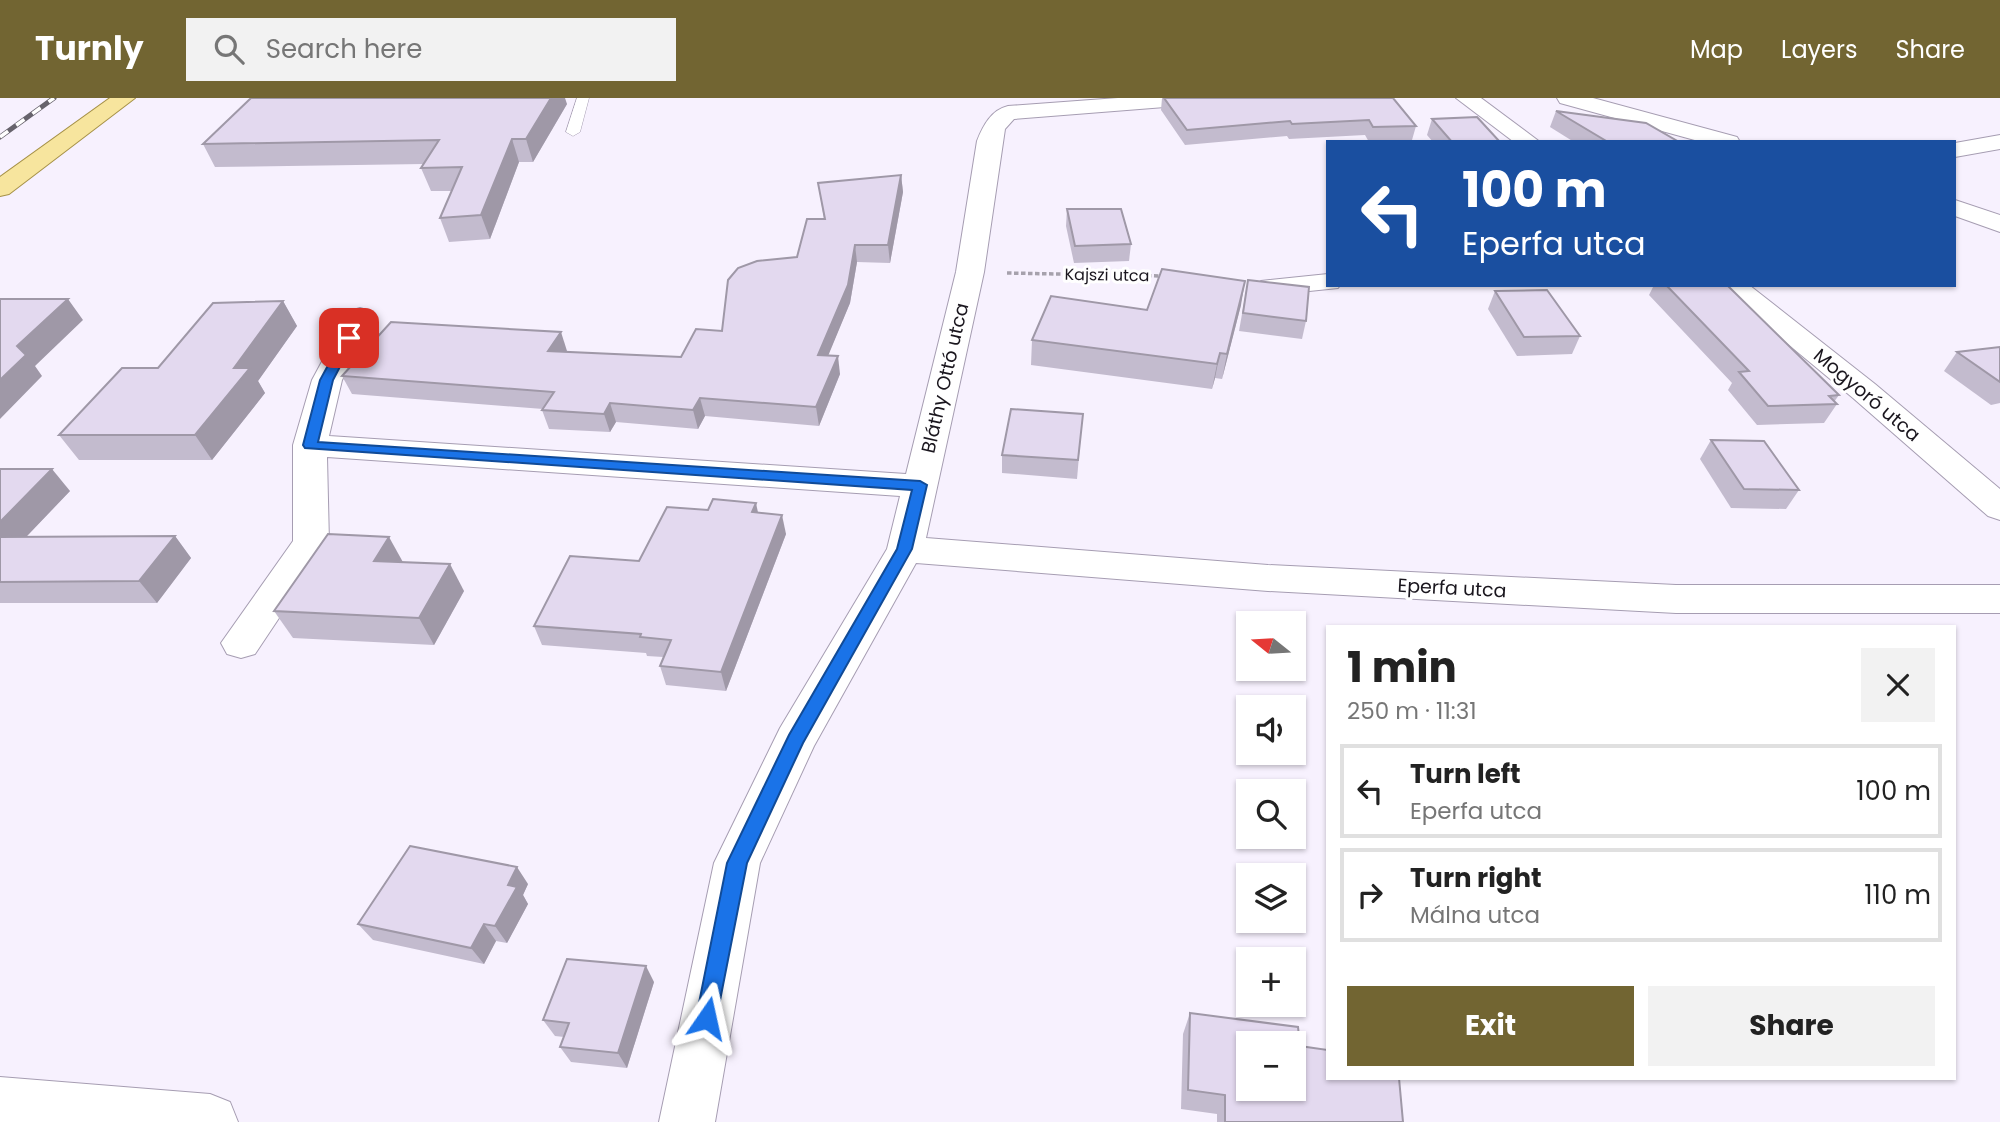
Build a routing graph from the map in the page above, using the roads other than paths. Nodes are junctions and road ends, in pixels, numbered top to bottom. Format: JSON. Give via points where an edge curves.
{"nodes":[{"id":1,"x":124,"y":98,"type":"edge"},
{"id":2,"x":583,"y":98,"type":"edge"},
{"id":3,"x":1203,"y":98,"type":"edge"},
{"id":4,"x":1467,"y":98,"type":"edge"},
{"id":5,"x":1568,"y":98,"type":"edge"},
{"id":6,"x":1006,"y":106,"type":"edge"},
{"id":7,"x":573,"y":132,"type":"dead end"},
{"id":8,"x":1527,"y":140,"type":"edge"},
{"id":9,"x":1722,"y":140,"type":"edge"},
{"id":10,"x":2000,"y":142,"type":"edge"},
{"id":11,"x":1956,"y":150,"type":"edge"},
{"id":12,"x":0,"y":189,"type":"edge"},
{"id":13,"x":1956,"y":208,"type":"edge"},
{"id":14,"x":2000,"y":224,"type":"edge"},
{"id":15,"x":1326,"y":282,"type":"edge"},
{"id":16,"x":1271,"y":287,"type":"edge"},
{"id":17,"x":1734,"y":287,"type":"edge"},
{"id":18,"x":360,"y":317,"type":"dead end"},
{"id":19,"x":310,"y":445,"type":"junction"},
{"id":20,"x":920,"y":485,"type":"junction"},
{"id":21,"x":2000,"y":508,"type":"edge"},
{"id":22,"x":905,"y":549,"type":"junction"},
{"id":23,"x":2000,"y":599,"type":"edge"},
{"id":24,"x":241,"y":643,"type":"dead end"},
{"id":25,"x":0,"y":1104,"type":"edge"},
{"id":26,"x":210,"y":1122,"type":"edge"},
{"id":27,"x":687,"y":1122,"type":"edge"}],
"edges":[{"from":1,"to":12,"type":"main road"},
{"from":2,"to":7,"type":"lane"},
{"from":3,"to":6,"type":"street"},
{"from":4,"to":8,"type":"street"},
{"from":5,"to":9,"type":"street"},
{"from":6,"to":20,"type":"street","name":"Bláthy Ottó utca","via":[[989,141],[970,272]]},
{"from":10,"to":11,"type":"street"},
{"from":13,"to":14,"type":"street"},
{"from":15,"to":16,"type":"street"},
{"from":17,"to":21,"type":"street","name":"Mogyoró utca"},
{"from":18,"to":19,"type":"street","via":[[327,380]]},
{"from":19,"to":20,"type":"street"},
{"from":19,"to":24,"type":"street","via":[[311,543]]},
{"from":20,"to":22,"type":"street","name":"Bláthy Ottó utca"},
{"from":22,"to":23,"type":"street","name":"Eperfa utca","via":[[1268,578],[1676,599]]},
{"from":22,"to":27,"type":"street","name":"Bláthy Ottó utca","via":[[796,740],[737,863]]},
{"from":25,"to":26,"type":"street"}]}
